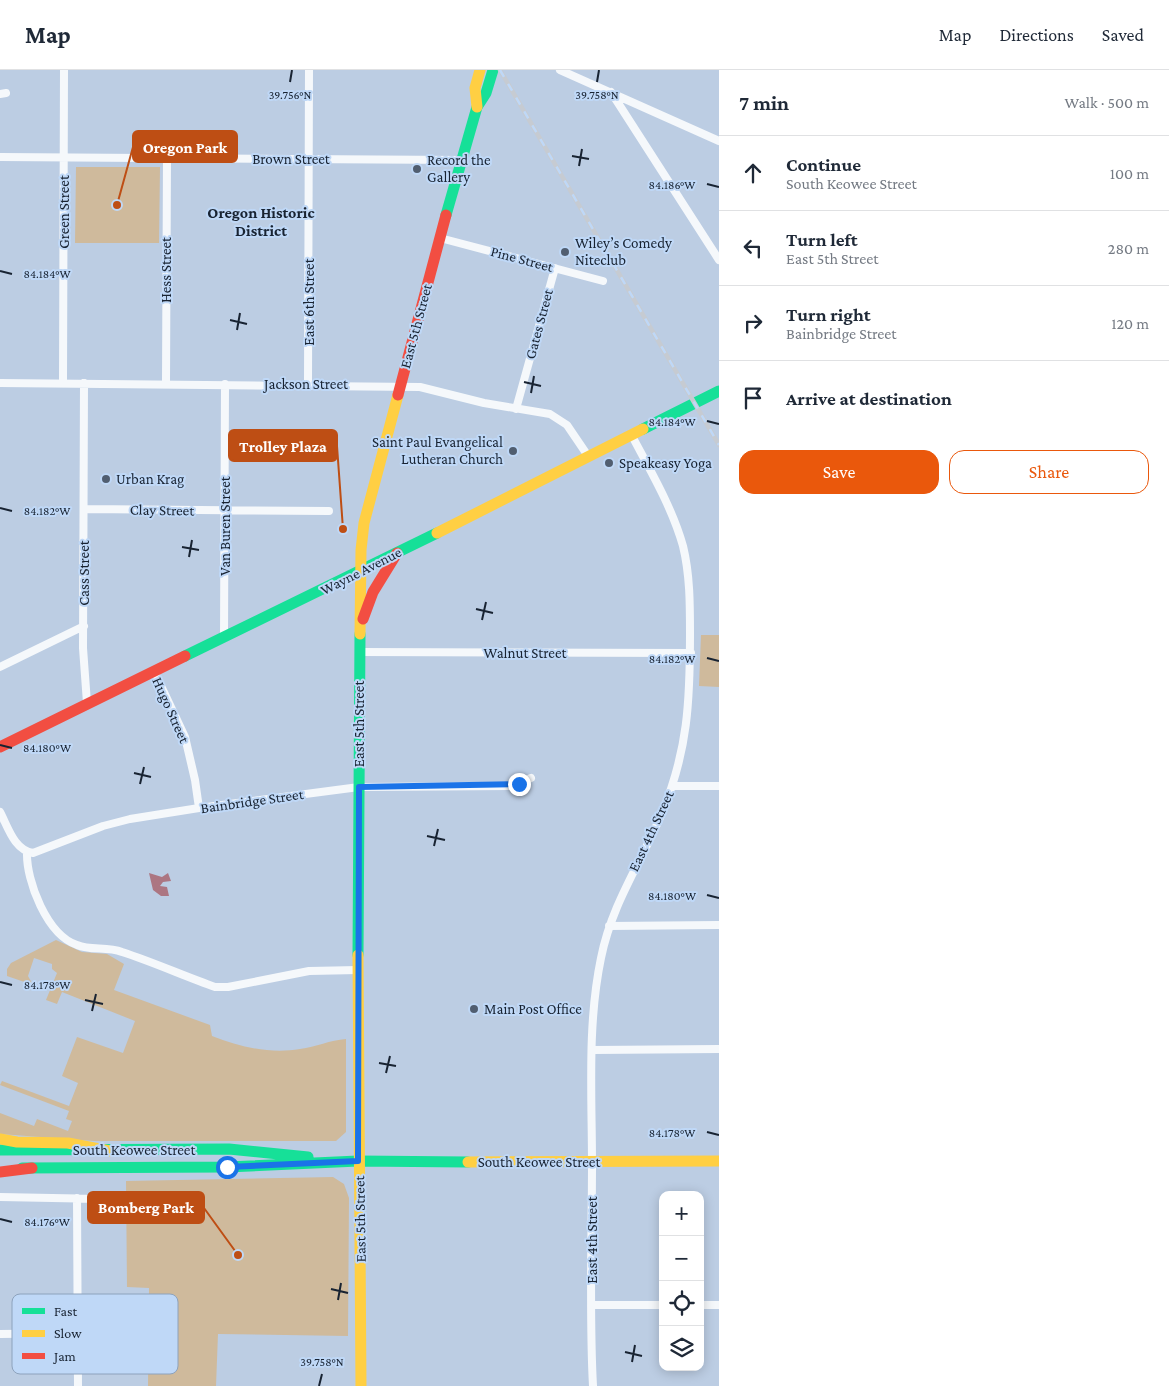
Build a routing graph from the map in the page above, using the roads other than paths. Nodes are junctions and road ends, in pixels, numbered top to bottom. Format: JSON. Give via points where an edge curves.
{"nodes":[{"id":1,"x":64,"y":70,"type":"edge"},
{"id":2,"x":309,"y":70,"type":"edge"},
{"id":3,"x":480,"y":70,"type":"edge"},
{"id":4,"x":493,"y":70,"type":"edge"},
{"id":5,"x":560,"y":70,"type":"edge"},
{"id":6,"x":611,"y":92,"type":"junction"},
{"id":7,"x":476,"y":107,"type":"junction"},
{"id":8,"x":719,"y":141,"type":"edge"},
{"id":9,"x":0,"y":157,"type":"edge"},
{"id":10,"x":64,"y":157,"type":"junction"},
{"id":11,"x":167,"y":158,"type":"junction"},
{"id":12,"x":309,"y":159,"type":"junction"},
{"id":13,"x":462,"y":160,"type":"junction"},
{"id":14,"x":440,"y":238,"type":"junction"},
{"id":15,"x":719,"y":260,"type":"edge"},
{"id":16,"x":555,"y":268,"type":"junction"},
{"id":17,"x":603,"y":281,"type":"dead end"},
{"id":18,"x":0,"y":383,"type":"edge"},
{"id":19,"x":63,"y":383,"type":"junction"},
{"id":20,"x":84,"y":383,"type":"junction"},
{"id":21,"x":166,"y":383,"type":"junction"},
{"id":22,"x":225,"y":384,"type":"junction"},
{"id":23,"x":308,"y":384,"type":"junction"},
{"id":24,"x":400,"y":386,"type":"junction"},
{"id":25,"x":719,"y":391,"type":"edge"},
{"id":26,"x":516,"y":409,"type":"junction"},
{"id":27,"x":631,"y":434,"type":"junction"},
{"id":28,"x":588,"y":456,"type":"junction"},
{"id":29,"x":84,"y":509,"type":"junction"},
{"id":30,"x":224,"y":511,"type":"junction"},
{"id":31,"x":330,"y":511,"type":"dead end"},
{"id":32,"x":397,"y":552,"type":"junction"},
{"id":33,"x":361,"y":572,"type":"junction"},
{"id":34,"x":84,"y":626,"type":"junction"},
{"id":35,"x":360,"y":627,"type":"junction"},
{"id":36,"x":224,"y":638,"type":"junction"},
{"id":37,"x":359,"y":652,"type":"junction"},
{"id":38,"x":691,"y":653,"type":"junction"},
{"id":39,"x":0,"y":667,"type":"edge"},
{"id":40,"x":154,"y":671,"type":"junction"},
{"id":41,"x":87,"y":703,"type":"junction"},
{"id":42,"x":0,"y":747,"type":"edge"},
{"id":43,"x":531,"y":778,"type":"dead end"},
{"id":44,"x":672,"y":786,"type":"junction"},
{"id":45,"x":719,"y":786,"type":"edge"},
{"id":46,"x":359,"y":787,"type":"junction"},
{"id":47,"x":199,"y":808,"type":"junction"},
{"id":48,"x":0,"y":812,"type":"edge"},
{"id":49,"x":27,"y":852,"type":"junction"},
{"id":50,"x":719,"y":925,"type":"edge"},
{"id":51,"x":610,"y":926,"type":"junction"},
{"id":52,"x":358,"y":970,"type":"junction"},
{"id":53,"x":719,"y":1049,"type":"edge"},
{"id":54,"x":593,"y":1050,"type":"junction"},
{"id":55,"x":0,"y":1138,"type":"edge"},
{"id":56,"x":0,"y":1150,"type":"edge"},
{"id":57,"x":110,"y":1151,"type":"junction"},
{"id":58,"x":358,"y":1161,"type":"junction"},
{"id":59,"x":719,"y":1161,"type":"edge"},
{"id":60,"x":592,"y":1163,"type":"junction"},
{"id":61,"x":0,"y":1170,"type":"edge"},
{"id":62,"x":0,"y":1197,"type":"edge"},
{"id":63,"x":77,"y":1198,"type":"junction"},
{"id":64,"x":128,"y":1210,"type":"dead end"},
{"id":65,"x":78,"y":1294,"type":"edge"},
{"id":66,"x":592,"y":1305,"type":"junction"},
{"id":67,"x":659,"y":1305,"type":"edge"},
{"id":68,"x":704,"y":1305,"type":"edge"},
{"id":69,"x":719,"y":1305,"type":"edge"},
{"id":70,"x":361,"y":1386,"type":"edge"},
{"id":71,"x":593,"y":1386,"type":"edge"}],
"edges":[{"from":1,"to":10,"type":"street","name":"Green Street"},
{"from":2,"to":12,"type":"street","name":"East 6th Street"},
{"from":3,"to":7,"type":"main road","name":"East 5th Street","via":[[475,88]]},
{"from":4,"to":7,"type":"main road","name":"East 5th Street","via":[[486,93]]},
{"from":5,"to":6,"type":"street"},
{"from":6,"to":8,"type":"street"},
{"from":6,"to":15,"type":"street"},
{"from":7,"to":13,"type":"main road","name":"East 5th Street"},
{"from":9,"to":10,"type":"street","name":"Brown Street"},
{"from":10,"to":11,"type":"street","name":"Brown Street"},
{"from":10,"to":19,"type":"street","name":"Green Street"},
{"from":11,"to":12,"type":"street","name":"Brown Street"},
{"from":11,"to":21,"type":"street","name":"Hess Street"},
{"from":12,"to":13,"type":"street","name":"Brown Street"},
{"from":12,"to":23,"type":"street","name":"East 6th Street"},
{"from":13,"to":14,"type":"main road","name":"East 5th Street"},
{"from":14,"to":16,"type":"street","name":"Pine Street"},
{"from":14,"to":24,"type":"main road","name":"East 5th Street"},
{"from":16,"to":17,"type":"street","name":"Pine Street"},
{"from":16,"to":26,"type":"street","name":"Gates Street"},
{"from":18,"to":19,"type":"street","name":"Jackson Street"},
{"from":19,"to":20,"type":"street","name":"Jackson Street"},
{"from":20,"to":21,"type":"street","name":"Jackson Street"},
{"from":20,"to":29,"type":"street","name":"Cass Street"},
{"from":21,"to":22,"type":"street","name":"Jackson Street"},
{"from":22,"to":23,"type":"street","name":"Jackson Street"},
{"from":22,"to":30,"type":"street","name":"Van Buren Street"},
{"from":23,"to":24,"type":"street","name":"Jackson Street"},
{"from":24,"to":26,"type":"street","name":"Jackson Street","via":[[420,386]]},
{"from":24,"to":33,"type":"main road","name":"East 5th Street","via":[[364,523]]},
{"from":25,"to":27,"type":"main road","name":"Wayne Avenue"},
{"from":26,"to":28,"type":"street","name":"Jackson Street","via":[[559,419],[574,433]]},
{"from":27,"to":28,"type":"main road","name":"Wayne Avenue"},
{"from":27,"to":38,"type":"street","name":"East 4th Street","via":[[670,512],[683,546],[690,590]]},
{"from":28,"to":32,"type":"main road","name":"Wayne Avenue"},
{"from":29,"to":30,"type":"street","name":"Clay Street"},
{"from":29,"to":34,"type":"street","name":"Cass Street"},
{"from":30,"to":31,"type":"street","name":"Clay Street"},
{"from":30,"to":36,"type":"street","name":"Van Buren Street"},
{"from":32,"to":33,"type":"main road","name":"Wayne Avenue"},
{"from":32,"to":35,"type":"main road","via":[[373,592]]},
{"from":33,"to":35,"type":"main road","name":"East 5th Street"},
{"from":33,"to":36,"type":"main road","name":"Wayne Avenue"},
{"from":34,"to":39,"type":"street"},
{"from":34,"to":41,"type":"street","name":"Cass Street"},
{"from":35,"to":37,"type":"main road","name":"East 5th Street"},
{"from":36,"to":40,"type":"main road","name":"Wayne Avenue"},
{"from":37,"to":38,"type":"street","name":"Walnut Street"},
{"from":37,"to":46,"type":"main road","name":"East 5th Street"},
{"from":38,"to":44,"type":"street","name":"East 4th Street","via":[[689,710],[684,744]]},
{"from":40,"to":41,"type":"main road","name":"Wayne Avenue"},
{"from":40,"to":47,"type":"street","name":"Hugo Street","via":[[185,738]]},
{"from":41,"to":42,"type":"main road","name":"Wayne Avenue"},
{"from":43,"to":46,"type":"street","name":"Bainbridge Street","via":[[510,786]]},
{"from":44,"to":45,"type":"street"},
{"from":44,"to":51,"type":"street","name":"East 4th Street","via":[[620,897]]},
{"from":46,"to":47,"type":"street","name":"Bainbridge Street"},
{"from":46,"to":52,"type":"main road","name":"East 5th Street"},
{"from":47,"to":49,"type":"street","name":"Bainbridge Street","via":[[130,818],[76,835],[39,853]]},
{"from":48,"to":49,"type":"street","via":[[17,844]]},
{"from":49,"to":52,"type":"street","via":[[28,877],[56,931],[79,946],[111,948],[215,987],[309,971]]},
{"from":50,"to":51,"type":"street"},
{"from":51,"to":54,"type":"street","name":"East 4th Street","via":[[596,986]]},
{"from":52,"to":58,"type":"main road","name":"East 5th Street"},
{"from":53,"to":54,"type":"street"},
{"from":54,"to":60,"type":"street","name":"East 4th Street"},
{"from":55,"to":57,"type":"main road","via":[[17,1142],[68,1143]]},
{"from":56,"to":57,"type":"main road","name":"South Keowee Street"},
{"from":57,"to":58,"type":"main road","name":"South Keowee Street","via":[[229,1150]]},
{"from":58,"to":60,"type":"main road","name":"South Keowee Street"},
{"from":58,"to":61,"type":"main road","name":"South Keowee Street","via":[[227,1167]]},
{"from":58,"to":70,"type":"main road","name":"East 5th Street"},
{"from":59,"to":60,"type":"main road","name":"South Keowee Street"},
{"from":60,"to":66,"type":"street","name":"East 4th Street"},
{"from":62,"to":63,"type":"street"},
{"from":63,"to":64,"type":"street","via":[[104,1199]]},
{"from":63,"to":65,"type":"street"},
{"from":66,"to":67,"type":"street"},
{"from":66,"to":71,"type":"street","name":"East 4th Street"},
{"from":68,"to":69,"type":"street"}]}
